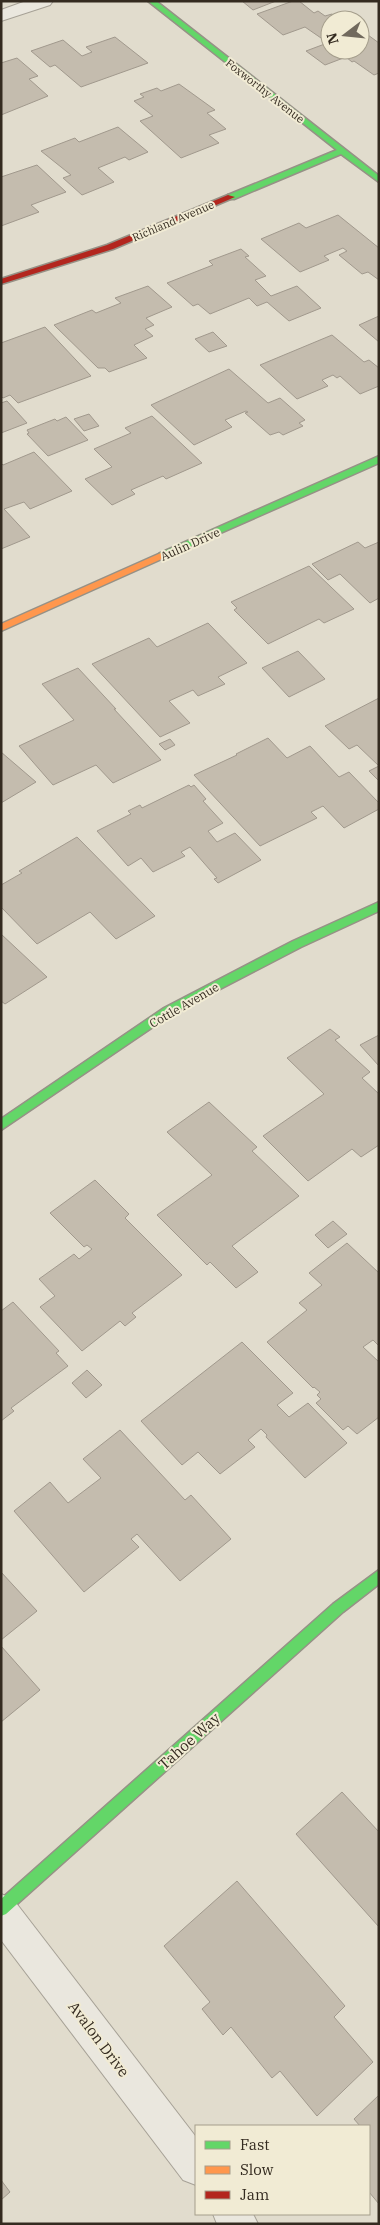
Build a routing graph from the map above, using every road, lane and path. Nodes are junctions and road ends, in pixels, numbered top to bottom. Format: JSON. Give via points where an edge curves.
{"nodes":[{"id":1,"x":44,"y":1,"type":"edge"},
{"id":2,"x":151,"y":1,"type":"edge"},
{"id":3,"x":1,"y":16,"type":"edge"},
{"id":4,"x":342,"y":151,"type":"junction"},
{"id":5,"x":379,"y":180,"type":"edge"},
{"id":6,"x":1,"y":282,"type":"edge"},
{"id":7,"x":379,"y":459,"type":"edge"},
{"id":8,"x":1,"y":628,"type":"edge"},
{"id":9,"x":379,"y":906,"type":"edge"},
{"id":10,"x":1,"y":1125,"type":"edge"},
{"id":11,"x":379,"y":1576,"type":"edge"},
{"id":12,"x":1,"y":1910,"type":"edge"},
{"id":13,"x":195,"y":2166,"type":"edge"}],
"edges":[{"from":1,"to":3,"type":"street"},
{"from":2,"to":4,"type":"street","name":"Foxworthy Avenue"},
{"from":4,"to":5,"type":"street","name":"Foxworthy Avenue"},
{"from":4,"to":6,"type":"street","name":"Richland Avenue","via":[[110,247]]},
{"from":7,"to":8,"type":"street","name":"Aulin Drive"},
{"from":9,"to":10,"type":"street","name":"Cottle Avenue","via":[[168,1011]]},
{"from":11,"to":12,"type":"street","name":"Tahoe Way","via":[[338,1608]]},
{"from":12,"to":13,"type":"street","name":"Avalon Drive"}]}
